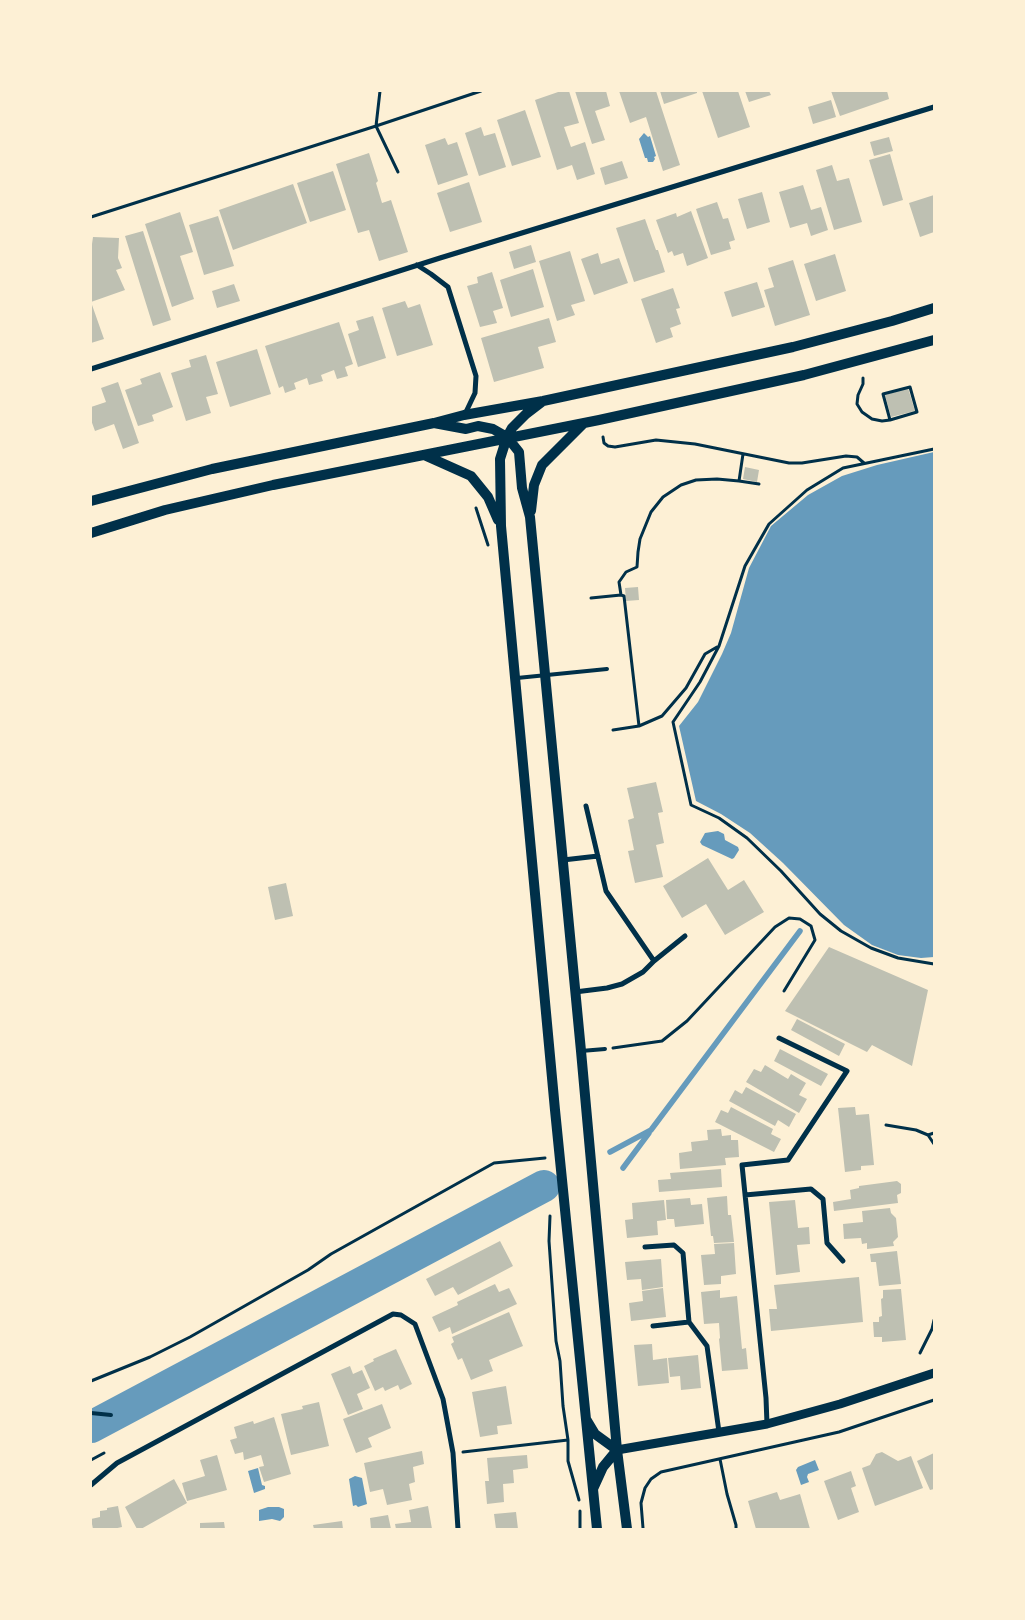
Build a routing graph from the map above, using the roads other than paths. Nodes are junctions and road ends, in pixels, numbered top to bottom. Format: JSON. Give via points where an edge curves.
{"nodes":[{"id":1,"x":934,"y":107,"type":"edge"},
{"id":2,"x":417,"y":265,"type":"junction"},
{"id":3,"x":934,"y":308,"type":"edge"},
{"id":4,"x":934,"y":340,"type":"edge"},
{"id":5,"x":91,"y":369,"type":"edge"},
{"id":6,"x":544,"y":401,"type":"junction"},
{"id":7,"x":464,"y":415,"type":"junction"},
{"id":8,"x":434,"y":423,"type":"junction"},
{"id":9,"x":584,"y":423,"type":"junction"},
{"id":10,"x":507,"y":437,"type":"junction"},
{"id":11,"x":424,"y":455,"type":"junction"},
{"id":12,"x":91,"y":501,"type":"edge"},
{"id":13,"x":530,"y":517,"type":"junction"},
{"id":14,"x":501,"y":526,"type":"junction"},
{"id":15,"x":91,"y":533,"type":"edge"},
{"id":16,"x":607,"y":669,"type":"dead end"},
{"id":17,"x":545,"y":675,"type":"junction"},
{"id":18,"x":514,"y":678,"type":"junction"},
{"id":19,"x":586,"y":806,"type":"dead end"},
{"id":20,"x":598,"y":856,"type":"junction"},
{"id":21,"x":562,"y":860,"type":"junction"},
{"id":22,"x":685,"y":936,"type":"dead end"},
{"id":23,"x":654,"y":961,"type":"junction"},
{"id":24,"x":575,"y":992,"type":"junction"},
{"id":25,"x":779,"y":1038,"type":"dead end"},
{"id":26,"x":605,"y":1049,"type":"road end"},
{"id":27,"x":581,"y":1051,"type":"junction"},
{"id":28,"x":745,"y":1195,"type":"junction"},
{"id":29,"x":645,"y":1246,"type":"dead end"},
{"id":30,"x":844,"y":1261,"type":"dead end"},
{"id":31,"x":689,"y":1322,"type":"junction"},
{"id":32,"x":653,"y":1326,"type":"dead end"},
{"id":33,"x":934,"y":1373,"type":"edge"},
{"id":34,"x":91,"y":1413,"type":"edge"},
{"id":35,"x":111,"y":1415,"type":"dead end"},
{"id":36,"x":585,"y":1418,"type":"junction"},
{"id":37,"x":767,"y":1424,"type":"junction"},
{"id":38,"x":719,"y":1432,"type":"junction"},
{"id":39,"x":617,"y":1450,"type":"junction"},
{"id":40,"x":91,"y":1485,"type":"edge"},
{"id":41,"x":593,"y":1489,"type":"junction"},
{"id":42,"x":458,"y":1529,"type":"edge"},
{"id":43,"x":597,"y":1529,"type":"edge"},
{"id":44,"x":627,"y":1529,"type":"edge"}],
"edges":[{"from":1,"to":2,"type":"street"},
{"from":2,"to":5,"type":"street"},
{"from":2,"to":7,"type":"street","via":[[448,287],[476,376],[475,393]]},
{"from":3,"to":6,"type":"main road","via":[[793,347]]},
{"from":4,"to":9,"type":"main road","via":[[804,375]]},
{"from":6,"to":7,"type":"main road"},
{"from":6,"to":10,"type":"main road","via":[[526,414]]},
{"from":7,"to":8,"type":"main road"},
{"from":8,"to":10,"type":"main road","via":[[466,429],[478,426],[494,429]]},
{"from":8,"to":12,"type":"main road","via":[[212,469]]},
{"from":9,"to":10,"type":"main road"},
{"from":9,"to":13,"type":"main road","via":[[542,465],[534,485]]},
{"from":10,"to":11,"type":"main road"},
{"from":10,"to":13,"type":"main road","via":[[519,452],[522,488]]},
{"from":10,"to":14,"type":"main road","via":[[500,459]]},
{"from":11,"to":14,"type":"main road","via":[[471,476],[488,497]]},
{"from":11,"to":15,"type":"main road","via":[[165,510]]},
{"from":13,"to":17,"type":"main road"},
{"from":14,"to":18,"type":"main road"},
{"from":16,"to":17,"type":"lane"},
{"from":17,"to":18,"type":"lane"},
{"from":17,"to":21,"type":"main road"},
{"from":18,"to":36,"type":"main road"},
{"from":19,"to":20,"type":"street"},
{"from":20,"to":21,"type":"street"},
{"from":20,"to":23,"type":"street","via":[[606,891]]},
{"from":21,"to":24,"type":"main road"},
{"from":22,"to":23,"type":"street"},
{"from":23,"to":24,"type":"street","via":[[643,972],[622,984]]},
{"from":24,"to":27,"type":"main road"},
{"from":25,"to":28,"type":"street","via":[[847,1071],[788,1160],[742,1164]]},
{"from":26,"to":27,"type":"lane"},
{"from":27,"to":39,"type":"main road"},
{"from":28,"to":30,"type":"street","via":[[811,1188],[823,1199],[827,1243]]},
{"from":28,"to":37,"type":"street"},
{"from":29,"to":31,"type":"street","via":[[674,1245],[683,1253]]},
{"from":31,"to":32,"type":"street"},
{"from":31,"to":38,"type":"street","via":[[707,1346]]},
{"from":33,"to":37,"type":"street"},
{"from":34,"to":35,"type":"lane"},
{"from":36,"to":39,"type":"main road","via":[[595,1434]]},
{"from":36,"to":41,"type":"main road"},
{"from":37,"to":38,"type":"street"},
{"from":38,"to":39,"type":"street"},
{"from":39,"to":41,"type":"main road"},
{"from":39,"to":44,"type":"main road"},
{"from":40,"to":42,"type":"street","via":[[117,1463],[393,1314],[415,1324],[443,1399],[453,1453]]},
{"from":41,"to":43,"type":"main road"}]}
